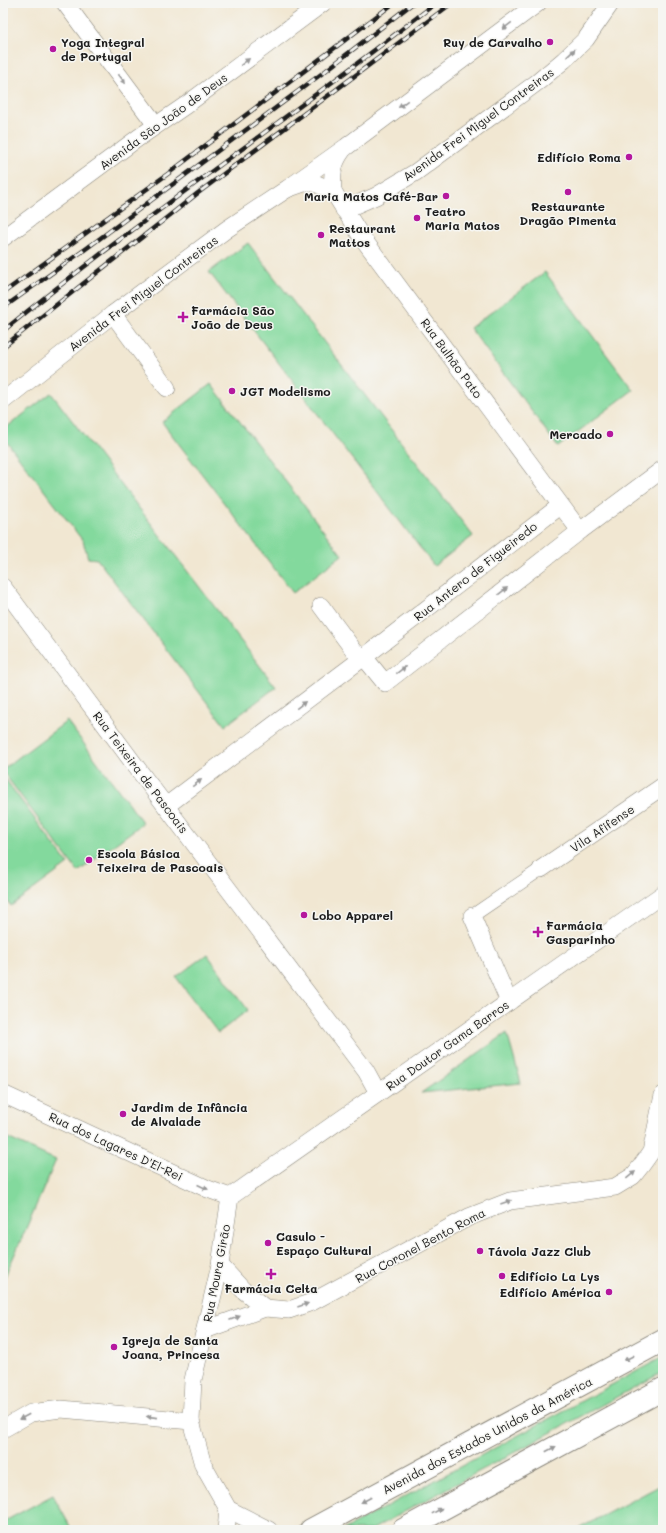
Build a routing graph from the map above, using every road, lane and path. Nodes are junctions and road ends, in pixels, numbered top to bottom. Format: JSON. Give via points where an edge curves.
{"nodes":[{"id":1,"x":65,"y":3,"type":"edge"},
{"id":2,"x":323,"y":3,"type":"edge"},
{"id":3,"x":538,"y":3,"type":"edge"},
{"id":4,"x":611,"y":3,"type":"edge"},
{"id":5,"x":156,"y":125,"type":"junction"},
{"id":6,"x":346,"y":147,"type":"junction"},
{"id":7,"x":287,"y":189,"type":"junction"},
{"id":8,"x":333,"y":191,"type":"junction"},
{"id":9,"x":344,"y":210,"type":"junction"},
{"id":10,"x":3,"y":238,"type":"edge"},
{"id":11,"x":113,"y":314,"type":"junction"},
{"id":12,"x":167,"y":388,"type":"dead end"},
{"id":13,"x":3,"y":401,"type":"edge"},
{"id":14,"x":663,"y":469,"type":"edge"},
{"id":15,"x":560,"y":506,"type":"junction"},
{"id":16,"x":580,"y":531,"type":"junction"},
{"id":17,"x":3,"y":586,"type":"edge"},
{"id":18,"x":321,"y":606,"type":"dead end"},
{"id":19,"x":364,"y":657,"type":"junction"},
{"id":20,"x":663,"y":786,"type":"edge"},
{"id":21,"x":166,"y":806,"type":"junction"},
{"id":22,"x":541,"y":869,"type":"joint"},
{"id":23,"x":663,"y":894,"type":"edge"},
{"id":24,"x":472,"y":916,"type":"joint"},
{"id":25,"x":509,"y":1002,"type":"junction"},
{"id":26,"x":378,"y":1093,"type":"junction"},
{"id":27,"x":3,"y":1094,"type":"edge"},
{"id":28,"x":663,"y":1095,"type":"edge"},
{"id":29,"x":230,"y":1197,"type":"junction"},
{"id":30,"x":220,"y":1265,"type":"junction"},
{"id":31,"x":265,"y":1308,"type":"junction"},
{"id":32,"x":205,"y":1330,"type":"junction"},
{"id":33,"x":663,"y":1340,"type":"edge"},
{"id":34,"x":663,"y":1389,"type":"edge"},
{"id":35,"x":191,"y":1421,"type":"junction"},
{"id":36,"x":3,"y":1429,"type":"edge"},
{"id":37,"x":228,"y":1509,"type":"junction"},
{"id":38,"x":226,"y":1530,"type":"edge"},
{"id":39,"x":268,"y":1530,"type":"edge"},
{"id":40,"x":310,"y":1530,"type":"edge"},
{"id":41,"x":403,"y":1530,"type":"edge"}],
"edges":[{"from":1,"to":5,"type":"street","one_way":true},
{"from":5,"to":2,"type":"street","name":"Avenida São João de Deus","one_way":true},
{"from":3,"to":6,"type":"street","name":"Avenida Frei Miguel Contreiras","one_way":true},
{"from":9,"to":4,"type":"street","name":"Avenida Frei Miguel Contreiras","one_way":true,"via":[[376,196],[416,172],[539,81],[586,39]]},
{"from":5,"to":10,"type":"street","name":"Avenida São João de Deus"},
{"from":6,"to":7,"type":"street","name":"Avenida Frei Miguel Contreiras"},
{"from":6,"to":8,"type":"street","name":"Avenida Frei Miguel Contreiras","via":[[337,157],[332,169]]},
{"from":7,"to":8,"type":"street","name":"Avenida Frei Miguel Contreiras","via":[[304,183],[315,183]]},
{"from":7,"to":11,"type":"street","name":"Avenida Frei Miguel Contreiras","via":[[227,229]]},
{"from":8,"to":9,"type":"street","name":"Avenida Frei Miguel Contreiras"},
{"from":9,"to":15,"type":"street","name":"Rua Bulhão Pato"},
{"from":11,"to":12,"type":"street"},
{"from":11,"to":13,"type":"street","name":"Avenida Frei Miguel Contreiras"},
{"from":14,"to":16,"type":"street"},
{"from":15,"to":16,"type":"street"},
{"from":15,"to":19,"type":"street","name":"Rua Antero de Figueiredo"},
{"from":19,"to":16,"type":"street","one_way":true,"via":[[384,683]]},
{"from":17,"to":21,"type":"street","name":"Rua Teixeira de Pascoais"},
{"from":18,"to":19,"type":"street","via":[[355,652]]},
{"from":21,"to":19,"type":"street","name":"Rua Antero de Figueiredo","one_way":true},
{"from":20,"to":22,"type":"street","name":"Vila Afifense"},
{"from":21,"to":26,"type":"street","name":"Rua Teixeira de Pascoais","via":[[366,1071]]},
{"from":22,"to":24,"type":"street"},
{"from":23,"to":25,"type":"street","name":"Rua Doutor Gama Barros"},
{"from":24,"to":25,"type":"street"},
{"from":25,"to":26,"type":"street","name":"Rua Doutor Gama Barros"},
{"from":26,"to":29,"type":"street","name":"Rua Doutor Gama Barros"},
{"from":27,"to":29,"type":"street","name":"Rua dos Lagares D'El-Rei","one_way":true},
{"from":31,"to":28,"type":"street","name":"Rua Coronel Bento Roma","one_way":true,"via":[[289,1310],[312,1302],[469,1217],[510,1200],[615,1187],[632,1176],[651,1152]]},
{"from":29,"to":30,"type":"street","name":"Rua Moura Girão"},
{"from":30,"to":31,"type":"street","via":[[243,1290]]},
{"from":30,"to":32,"type":"street","name":"Rua Moura Girão"},
{"from":32,"to":31,"type":"street","name":"Rua Coronel Bento Roma","one_way":true},
{"from":32,"to":35,"type":"street","name":"Rua Moura Girão","via":[[193,1380]]},
{"from":33,"to":40,"type":"main road","name":"Avenida dos Estados Unidos da América","one_way":true},
{"from":41,"to":34,"type":"main road","one_way":true},
{"from":35,"to":36,"type":"street","one_way":true,"via":[[61,1409],[32,1413]]},
{"from":35,"to":37,"type":"street","name":"Rua Moura Girão","via":[[202,1465]]},
{"from":37,"to":38,"type":"street"},
{"from":37,"to":39,"type":"street"}]}
